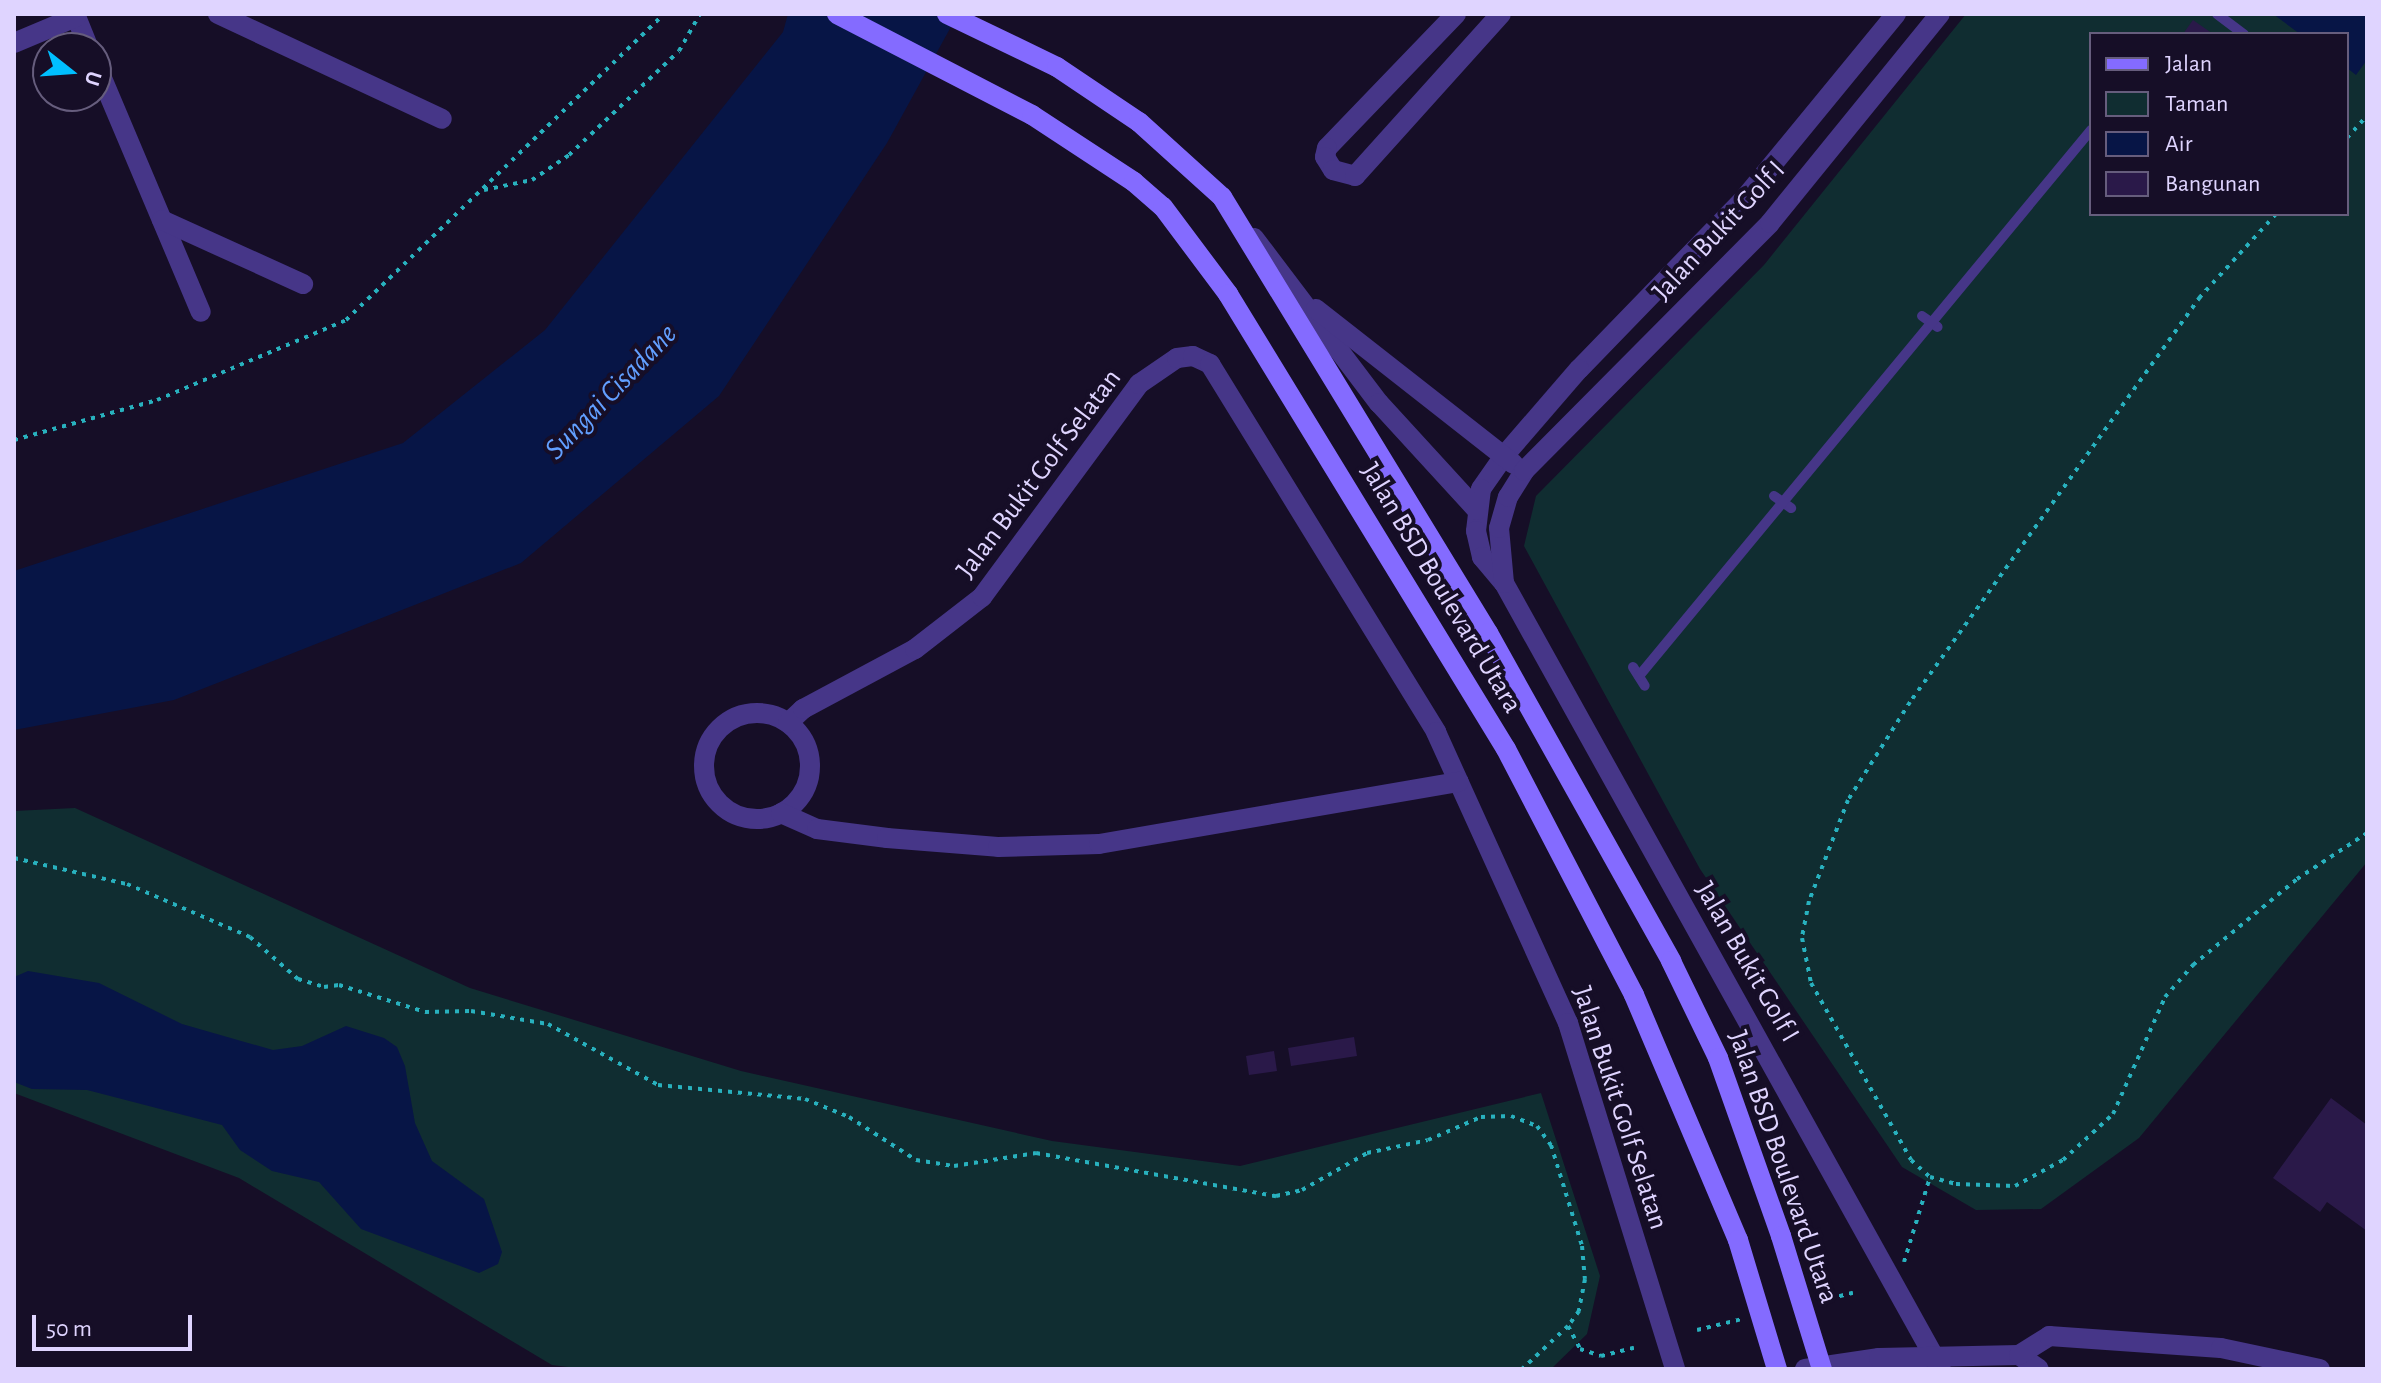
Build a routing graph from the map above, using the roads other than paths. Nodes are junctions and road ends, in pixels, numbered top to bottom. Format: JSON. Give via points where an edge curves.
{"nodes":[{"id":1,"x":218,"y":14,"type":"edge"},
{"id":2,"x":837,"y":14,"type":"edge"},
{"id":3,"x":947,"y":14,"type":"edge"},
{"id":4,"x":1456,"y":14,"type":"edge"},
{"id":5,"x":1501,"y":14,"type":"edge"},
{"id":6,"x":1896,"y":14,"type":"edge"},
{"id":7,"x":1940,"y":14,"type":"edge"},
{"id":8,"x":2217,"y":14,"type":"edge"},
{"id":9,"x":75,"y":15,"type":"edge"},
{"id":10,"x":2241,"y":32,"type":"edge"},
{"id":11,"x":14,"y":43,"type":"edge"},
{"id":12,"x":112,"y":102,"type":"edge"},
{"id":13,"x":442,"y":119,"type":"dead end"},
{"id":14,"x":2089,"y":126,"type":"edge"},
{"id":15,"x":1222,"y":197,"type":"junction"},
{"id":16,"x":162,"y":220,"type":"junction"},
{"id":17,"x":303,"y":284,"type":"dead end"},
{"id":18,"x":1303,"y":300,"type":"junction"},
{"id":19,"x":201,"y":312,"type":"dead end"},
{"id":20,"x":1504,"y":456,"type":"junction"},
{"id":21,"x":1524,"y":471,"type":"junction"},
{"id":22,"x":1477,"y":510,"type":"junction"},
{"id":23,"x":1504,"y":583,"type":"junction"},
{"id":24,"x":1639,"y":676,"type":"dead end"},
{"id":25,"x":788,"y":723,"type":"junction"},
{"id":26,"x":1459,"y":782,"type":"junction"},
{"id":27,"x":781,"y":813,"type":"junction"},
{"id":28,"x":2019,"y":1355,"type":"junction"},
{"id":29,"x":1938,"y":1363,"type":"edge"},
{"id":30,"x":1675,"y":1369,"type":"edge"},
{"id":31,"x":1777,"y":1369,"type":"edge"},
{"id":32,"x":1805,"y":1369,"type":"edge"},
{"id":33,"x":1822,"y":1369,"type":"edge"},
{"id":34,"x":2039,"y":1369,"type":"edge"},
{"id":35,"x":2320,"y":1369,"type":"edge"}],
"edges":[{"from":1,"to":13,"type":"street"},
{"from":2,"to":31,"type":"main road","name":"Jalan BSD Boulevard Utara","bridge":true,"via":[[1032,115],[1163,207],[1275,370],[1506,749],[1634,995],[1738,1240]]},
{"from":3,"to":15,"type":"main road","name":"Jalan BSD Boulevard Utara","via":[[1057,67],[1139,122]]},
{"from":4,"to":5,"type":"street","via":[[1327,148],[1325,157],[1333,170],[1355,176]]},
{"from":6,"to":20,"type":"street","name":"Jalan Bukit Golf I","via":[[1744,199],[1579,369]]},
{"from":7,"to":21,"type":"street","name":"Jalan Bukit Golf I","via":[[1770,223]]},
{"from":8,"to":10,"type":"lane"},
{"from":9,"to":11,"type":"street"},
{"from":12,"to":16,"type":"street"},
{"from":14,"to":24,"type":"lane"},
{"from":15,"to":18,"type":"street"},
{"from":15,"to":33,"type":"main road","name":"Jalan BSD Boulevard Utara","bridge":true,"via":[[1488,633],[1671,961],[1718,1058]]},
{"from":16,"to":17,"type":"street"},
{"from":16,"to":19,"type":"street"},
{"from":18,"to":20,"type":"street"},
{"from":18,"to":22,"type":"street","via":[[1379,403]]},
{"from":20,"to":21,"type":"street"},
{"from":20,"to":22,"type":"street","name":"Jalan Bukit Golf I","via":[[1481,489]]},
{"from":21,"to":23,"type":"street","name":"Jalan Bukit Golf I","via":[[1508,497],[1499,528]]},
{"from":22,"to":23,"type":"street","name":"Jalan Bukit Golf I","via":[[1482,557]]},
{"from":23,"to":29,"type":"street","name":"Jalan Bukit Golf I"},
{"from":25,"to":26,"type":"street","name":"Jalan Bukit Golf Selatan","via":[[816,702],[915,649],[982,597],[1139,384],[1166,362],[1193,356],[1216,372],[1436,732]]},
{"from":25,"to":27,"type":"street","via":[[805,743],[810,770],[801,795]]},
{"from":25,"to":27,"type":"street","via":[[766,713],[732,719],[714,734],[704,767],[710,790],[725,808],[746,818]]},
{"from":26,"to":27,"type":"street","via":[[1099,844],[954,845],[817,829]]},
{"from":26,"to":30,"type":"street","name":"Jalan Bukit Golf Selatan","via":[[1568,1023]]},
{"from":28,"to":29,"type":"street"},
{"from":28,"to":34,"type":"street"},
{"from":28,"to":35,"type":"street","via":[[2049,1336],[2124,1338],[2221,1348]]},
{"from":29,"to":32,"type":"street"}]}
